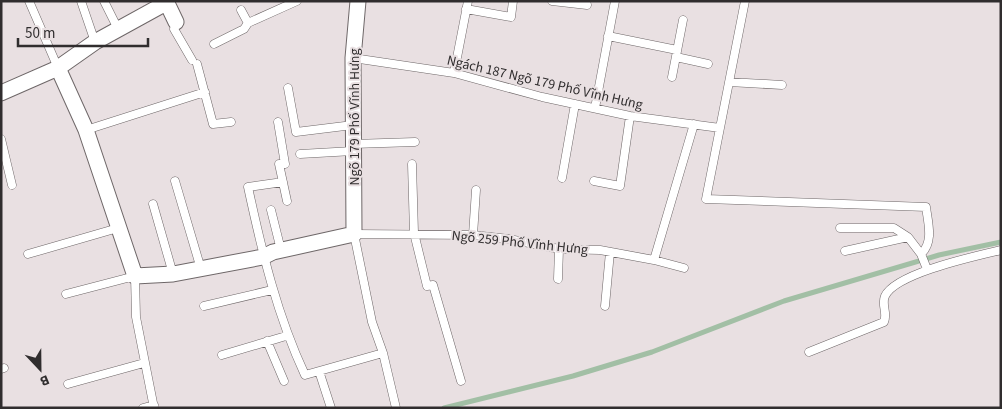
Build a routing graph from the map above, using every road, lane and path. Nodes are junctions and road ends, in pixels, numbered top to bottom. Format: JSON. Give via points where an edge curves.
{"nodes":[{"id":1,"x":29,"y":1,"type":"edge"},
{"id":2,"x":81,"y":1,"type":"edge"},
{"id":3,"x":104,"y":1,"type":"edge"},
{"id":4,"x":297,"y":1,"type":"edge"},
{"id":5,"x":358,"y":1,"type":"edge"},
{"id":6,"x":513,"y":1,"type":"edge"},
{"id":7,"x":552,"y":1,"type":"edge"},
{"id":8,"x":614,"y":1,"type":"edge"},
{"id":9,"x":745,"y":1,"type":"edge"},
{"id":10,"x":166,"y":2,"type":"edge"},
{"id":11,"x":278,"y":5,"type":"edge"},
{"id":12,"x":467,"y":5,"type":"edge"},
{"id":13,"x":587,"y":5,"type":"dead end"},
{"id":14,"x":241,"y":10,"type":"dead end"},
{"id":15,"x":683,"y":20,"type":"dead end"},
{"id":16,"x":176,"y":22,"type":"joint"},
{"id":17,"x":248,"y":23,"type":"junction"},
{"id":18,"x":118,"y":29,"type":"junction"},
{"id":19,"x":608,"y":36,"type":"junction"},
{"id":20,"x":95,"y":42,"type":"junction"},
{"id":21,"x":214,"y":44,"type":"dead end"},
{"id":22,"x":676,"y":54,"type":"junction"},
{"id":23,"x":353,"y":58,"type":"junction"},
{"id":24,"x":708,"y":64,"type":"dead end"},
{"id":25,"x":58,"y":68,"type":"junction"},
{"id":26,"x":454,"y":73,"type":"junction"},
{"id":27,"x":672,"y":77,"type":"dead end"},
{"id":28,"x":729,"y":82,"type":"junction"},
{"id":29,"x":782,"y":86,"type":"dead end"},
{"id":30,"x":288,"y":88,"type":"dead end"},
{"id":31,"x":205,"y":92,"type":"junction"},
{"id":32,"x":1,"y":93,"type":"edge"},
{"id":33,"x":575,"y":104,"type":"junction"},
{"id":34,"x":595,"y":108,"type":"junction"},
{"id":35,"x":630,"y":116,"type":"junction"},
{"id":36,"x":231,"y":122,"type":"dead end"},
{"id":37,"x":278,"y":122,"type":"dead end"},
{"id":38,"x":694,"y":124,"type":"junction"},
{"id":39,"x":353,"y":125,"type":"junction"},
{"id":40,"x":720,"y":128,"type":"junction"},
{"id":41,"x":86,"y":130,"type":"junction"},
{"id":42,"x":1,"y":139,"type":"edge"},
{"id":43,"x":415,"y":142,"type":"dead end"},
{"id":44,"x":353,"y":147,"type":"junction"},
{"id":45,"x":300,"y":154,"type":"dead end"},
{"id":46,"x":412,"y":164,"type":"dead end"},
{"id":47,"x":562,"y":178,"type":"dead end"},
{"id":48,"x":175,"y":180,"type":"dead end"},
{"id":49,"x":594,"y":181,"type":"dead end"},
{"id":50,"x":283,"y":182,"type":"junction"},
{"id":51,"x":12,"y":185,"type":"dead end"},
{"id":52,"x":476,"y":190,"type":"dead end"},
{"id":53,"x":287,"y":201,"type":"dead end"},
{"id":54,"x":153,"y":204,"type":"dead end"},
{"id":55,"x":271,"y":210,"type":"dead end"},
{"id":56,"x":118,"y":228,"type":"junction"},
{"id":57,"x":840,"y":228,"type":"dead end"},
{"id":58,"x":414,"y":233,"type":"junction"},
{"id":59,"x":354,"y":234,"type":"junction"},
{"id":60,"x":473,"y":235,"type":"junction"},
{"id":61,"x":908,"y":237,"type":"junction"},
{"id":62,"x":559,"y":249,"type":"junction"},
{"id":63,"x":281,"y":250,"type":"junction"},
{"id":64,"x":1001,"y":250,"type":"edge"},
{"id":65,"x":846,"y":251,"type":"dead end"},
{"id":66,"x":610,"y":252,"type":"junction"},
{"id":67,"x":28,"y":254,"type":"dead end"},
{"id":68,"x":921,"y":254,"type":"junction"},
{"id":69,"x":263,"y":257,"type":"junction"},
{"id":70,"x":654,"y":260,"type":"junction"},
{"id":71,"x":684,"y":268,"type":"dead end"},
{"id":72,"x":201,"y":269,"type":"junction"},
{"id":73,"x":927,"y":269,"type":"junction"},
{"id":74,"x":173,"y":274,"type":"junction"},
{"id":75,"x":135,"y":276,"type":"junction"},
{"id":76,"x":558,"y":279,"type":"dead end"},
{"id":77,"x":272,"y":290,"type":"junction"},
{"id":78,"x":66,"y":294,"type":"dead end"},
{"id":79,"x":204,"y":306,"type":"dead end"},
{"id":80,"x":605,"y":306,"type":"dead end"},
{"id":81,"x":286,"y":336,"type":"junction"},
{"id":82,"x":267,"y":341,"type":"junction"},
{"id":83,"x":809,"y":352,"type":"dead end"},
{"id":84,"x":383,"y":354,"type":"junction"},
{"id":85,"x":222,"y":355,"type":"dead end"},
{"id":86,"x":144,"y":362,"type":"junction"},
{"id":87,"x":319,"y":371,"type":"junction"},
{"id":88,"x":284,"y":381,"type":"dead end"},
{"id":89,"x":461,"y":382,"type":"dead end"},
{"id":90,"x":68,"y":384,"type":"dead end"},
{"id":91,"x":154,"y":406,"type":"edge"},
{"id":92,"x":142,"y":408,"type":"edge"},
{"id":93,"x":331,"y":408,"type":"edge"},
{"id":94,"x":396,"y":408,"type":"edge"}],
"edges":[{"from":1,"to":25,"type":"lane"},
{"from":2,"to":20,"type":"lane"},
{"from":3,"to":18,"type":"lane"},
{"from":4,"to":11,"type":"lane"},
{"from":5,"to":23,"type":"street","name":"Ngõ 179 Phố Vĩnh Hưng"},
{"from":6,"to":12,"type":"lane","via":[[511,17]]},
{"from":7,"to":13,"type":"lane"},
{"from":8,"to":19,"type":"lane"},
{"from":9,"to":28,"type":"lane"},
{"from":10,"to":16,"type":"street"},
{"from":10,"to":18,"type":"street"},
{"from":11,"to":17,"type":"lane"},
{"from":12,"to":26,"type":"lane"},
{"from":14,"to":17,"type":"lane"},
{"from":15,"to":22,"type":"lane"},
{"from":16,"to":31,"type":"lane","via":[[174,29],[195,62]]},
{"from":17,"to":21,"type":"lane","via":[[244,29]]},
{"from":18,"to":20,"type":"street"},
{"from":19,"to":22,"type":"lane"},
{"from":19,"to":34,"type":"lane"},
{"from":20,"to":25,"type":"street"},
{"from":22,"to":24,"type":"lane"},
{"from":22,"to":27,"type":"lane"},
{"from":23,"to":26,"type":"lane","name":"Ngách 187 Ngõ 179 Phố Vĩnh Hưng"},
{"from":23,"to":39,"type":"street","name":"Ngõ 179 Phố Vĩnh Hưng"},
{"from":25,"to":32,"type":"street"},
{"from":25,"to":41,"type":"street"},
{"from":26,"to":33,"type":"lane","name":"Ngách 187 Ngõ 179 Phố Vĩnh Hưng"},
{"from":28,"to":29,"type":"lane"},
{"from":28,"to":40,"type":"lane"},
{"from":30,"to":39,"type":"lane","via":[[296,132]]},
{"from":31,"to":36,"type":"lane","via":[[214,124]]},
{"from":31,"to":41,"type":"lane"},
{"from":33,"to":34,"type":"lane","name":"Ngách 187 Ngõ 179 Phố Vĩnh Hưng"},
{"from":33,"to":47,"type":"lane"},
{"from":34,"to":35,"type":"lane","name":"Ngách 187 Ngõ 179 Phố Vĩnh Hưng"},
{"from":35,"to":38,"type":"lane","name":"Ngách 187 Ngõ 179 Phố Vĩnh Hưng"},
{"from":35,"to":49,"type":"lane","via":[[620,186]]},
{"from":37,"to":50,"type":"lane","via":[[285,164],[280,164]]},
{"from":38,"to":40,"type":"lane","name":"Ngách 187 Ngõ 179 Phố Vĩnh Hưng"},
{"from":38,"to":70,"type":"lane"},
{"from":39,"to":44,"type":"street","name":"Ngõ 179 Phố Vĩnh Hưng"},
{"from":40,"to":68,"type":"lane","via":[[706,199],[926,207],[928,246]]},
{"from":41,"to":56,"type":"street"},
{"from":42,"to":51,"type":"lane"},
{"from":43,"to":44,"type":"lane"},
{"from":44,"to":45,"type":"lane"},
{"from":44,"to":59,"type":"street","name":"Ngõ 179 Phố Vĩnh Hưng"},
{"from":46,"to":58,"type":"lane"},
{"from":48,"to":72,"type":"lane"},
{"from":50,"to":53,"type":"lane"},
{"from":50,"to":69,"type":"lane","via":[[248,188]]},
{"from":52,"to":60,"type":"lane"},
{"from":54,"to":74,"type":"lane"},
{"from":55,"to":63,"type":"lane"},
{"from":56,"to":67,"type":"lane"},
{"from":56,"to":75,"type":"street"},
{"from":57,"to":61,"type":"lane","via":[[894,228]]},
{"from":58,"to":59,"type":"lane","name":"Ngõ 259 Phố Vĩnh Hưng"},
{"from":58,"to":60,"type":"lane","name":"Ngõ 259 Phố Vĩnh Hưng"},
{"from":58,"to":89,"type":"lane","via":[[427,286],[433,285]]},
{"from":59,"to":63,"type":"street","name":"Ngõ 259 Phố Vĩnh Hưng"},
{"from":59,"to":84,"type":"lane","via":[[372,322]]},
{"from":60,"to":62,"type":"lane","name":"Ngõ 259 Phố Vĩnh Hưng"},
{"from":61,"to":65,"type":"lane"},
{"from":61,"to":68,"type":"lane"},
{"from":62,"to":66,"type":"lane","name":"Ngõ 259 Phố Vĩnh Hưng"},
{"from":62,"to":76,"type":"lane"},
{"from":63,"to":69,"type":"street","name":"Ngõ 259 Phố Vĩnh Hưng"},
{"from":64,"to":73,"type":"lane"},
{"from":66,"to":70,"type":"lane","name":"Ngõ 259 Phố Vĩnh Hưng"},
{"from":66,"to":80,"type":"lane"},
{"from":68,"to":73,"type":"lane"},
{"from":69,"to":72,"type":"street","name":"Ngõ 259 Phố Vĩnh Hưng"},
{"from":69,"to":77,"type":"lane"},
{"from":70,"to":71,"type":"lane","name":"Ngõ 259 Phố Vĩnh Hưng"},
{"from":72,"to":74,"type":"street","name":"Ngõ 259 Phố Vĩnh Hưng"},
{"from":73,"to":83,"type":"lane","via":[[886,295],[884,322]]},
{"from":74,"to":75,"type":"street","name":"Ngõ 259 Phố Vĩnh Hưng"},
{"from":75,"to":78,"type":"lane"},
{"from":75,"to":86,"type":"lane","via":[[136,316]]},
{"from":77,"to":79,"type":"lane"},
{"from":77,"to":81,"type":"lane"},
{"from":81,"to":82,"type":"lane"},
{"from":81,"to":87,"type":"lane","via":[[305,375]]},
{"from":82,"to":85,"type":"lane"},
{"from":82,"to":88,"type":"lane"},
{"from":84,"to":87,"type":"lane"},
{"from":84,"to":94,"type":"lane"},
{"from":86,"to":90,"type":"lane"},
{"from":86,"to":91,"type":"lane"},
{"from":87,"to":93,"type":"lane"},
{"from":91,"to":92,"type":"lane"}]}
